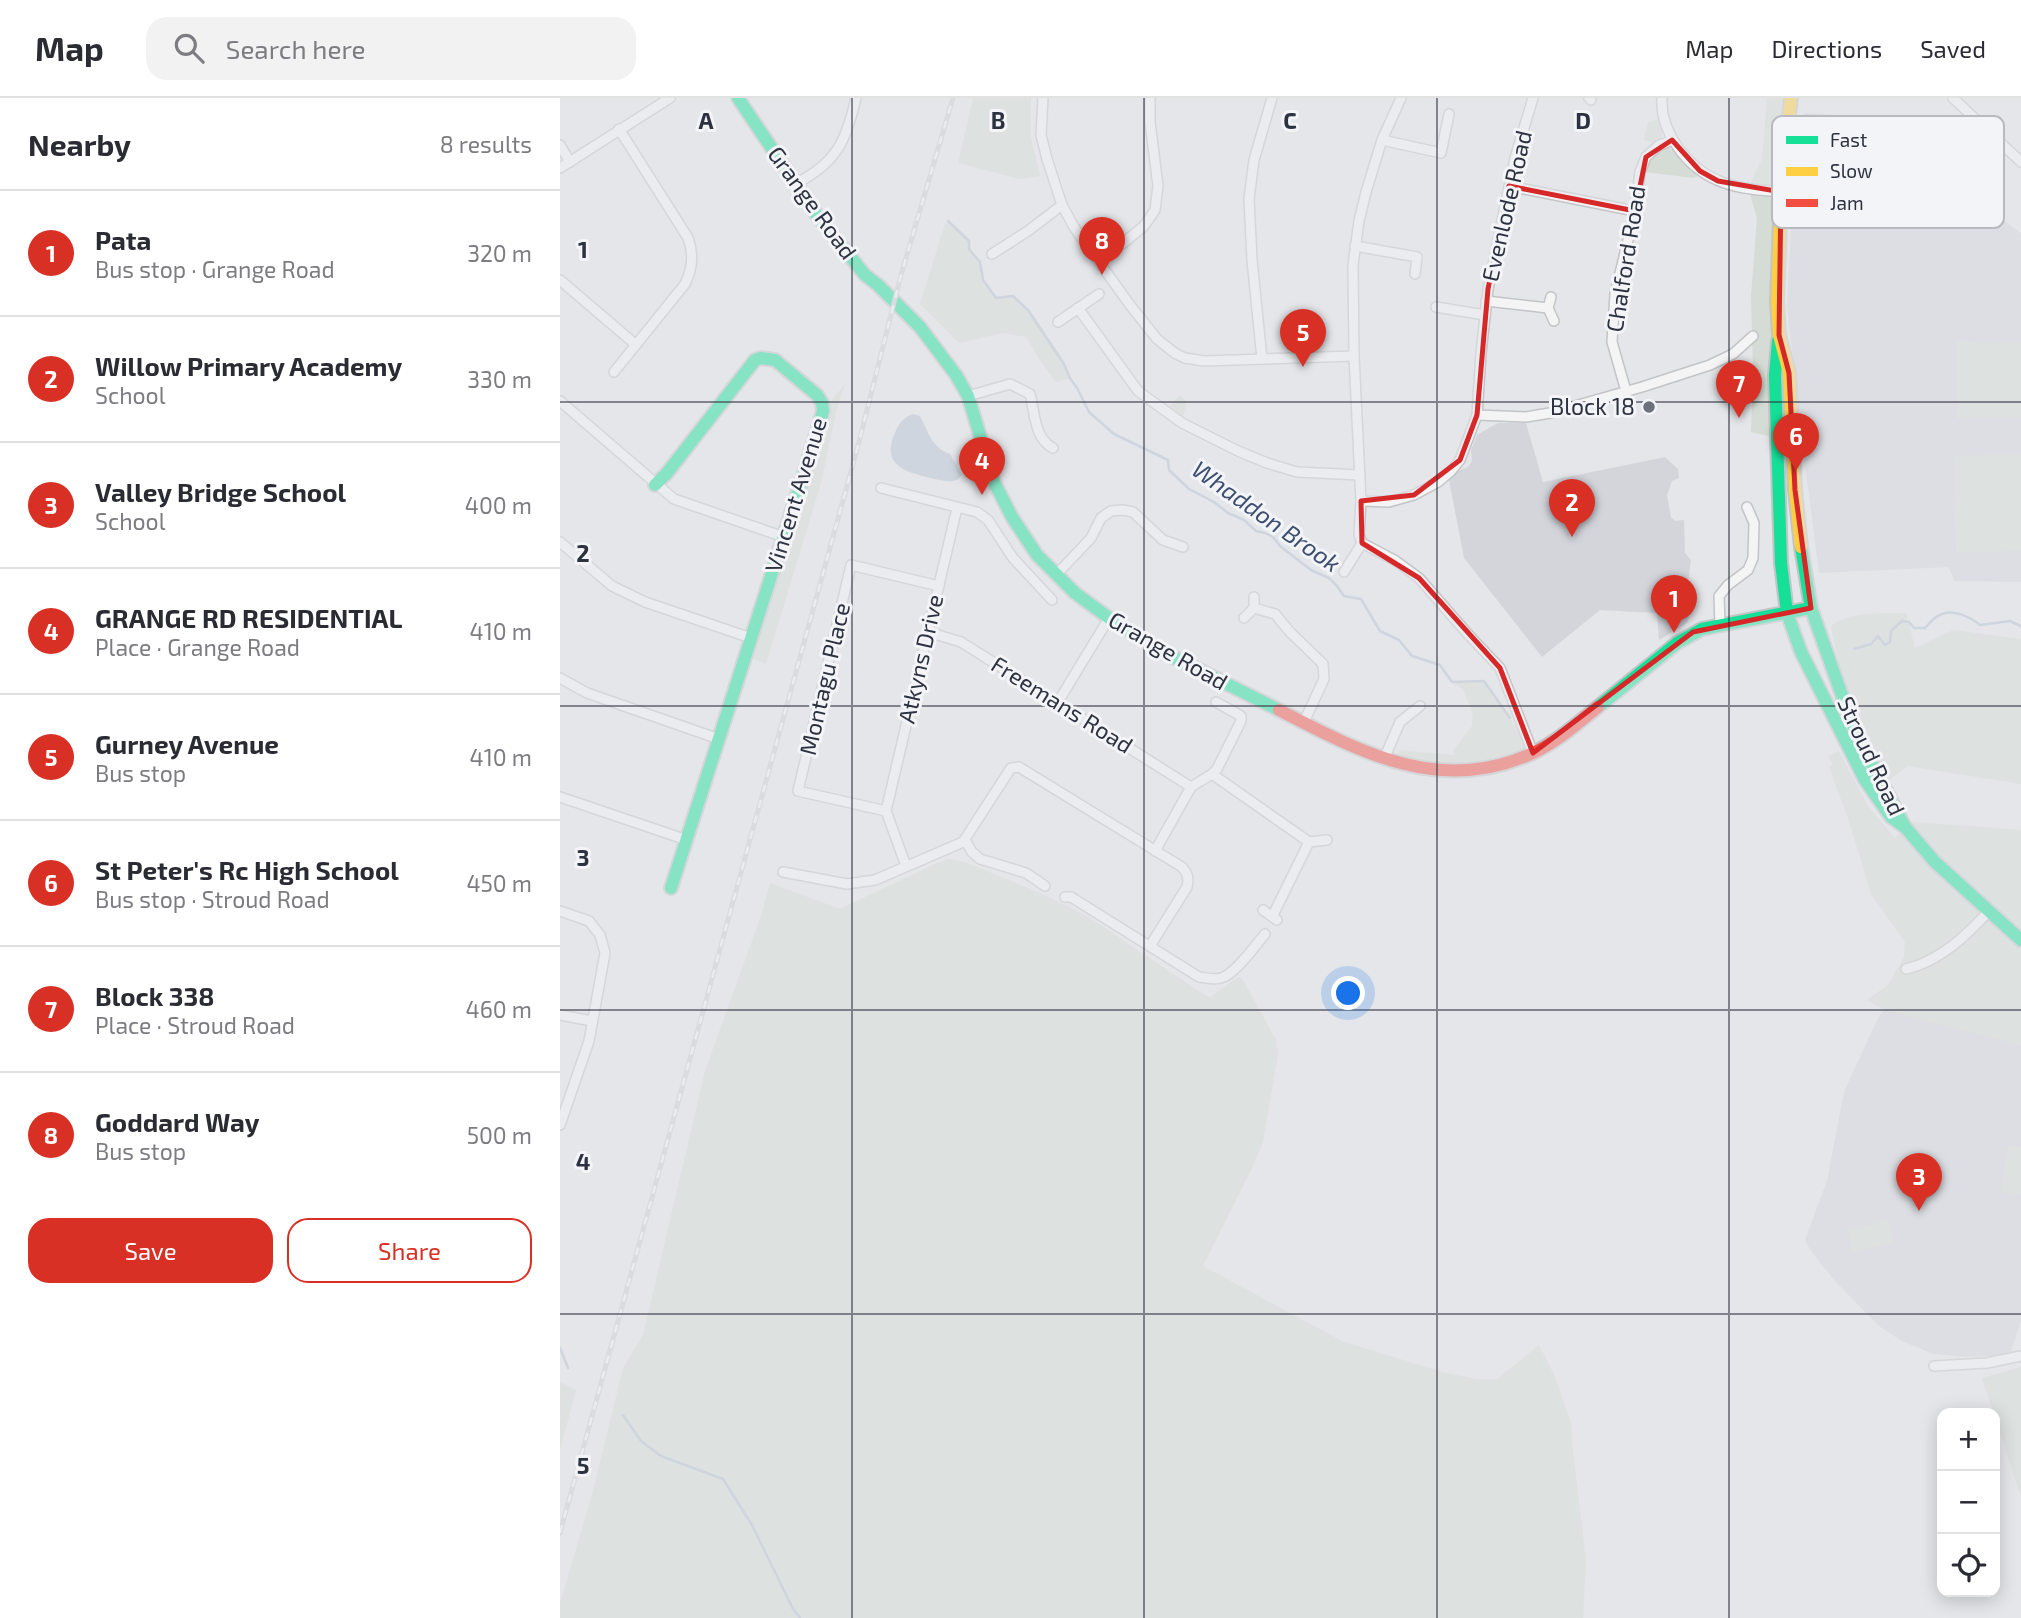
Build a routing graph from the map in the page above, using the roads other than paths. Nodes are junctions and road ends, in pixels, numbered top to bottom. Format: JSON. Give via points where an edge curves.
{"nodes":[{"id":1,"x":670,"y":98,"type":"edge"},
{"id":2,"x":738,"y":98,"type":"edge"},
{"id":3,"x":856,"y":98,"type":"edge"},
{"id":4,"x":1043,"y":98,"type":"edge"},
{"id":5,"x":1150,"y":98,"type":"edge"},
{"id":6,"x":1272,"y":98,"type":"edge"},
{"id":7,"x":1401,"y":98,"type":"edge"},
{"id":8,"x":1533,"y":98,"type":"edge"},
{"id":9,"x":1662,"y":98,"type":"edge"},
{"id":10,"x":1791,"y":98,"type":"edge"},
{"id":11,"x":1953,"y":98,"type":"edge"},
{"id":12,"x":1449,"y":114,"type":"dead end"},
{"id":13,"x":1789,"y":116,"type":"edge"},
{"id":14,"x":1972,"y":116,"type":"edge"},
{"id":15,"x":619,"y":130,"type":"junction"},
{"id":16,"x":1382,"y":140,"type":"junction"},
{"id":17,"x":1672,"y":140,"type":"junction"},
{"id":18,"x":560,"y":145,"type":"edge"},
{"id":19,"x":2004,"y":146,"type":"edge"},
{"id":20,"x":570,"y":162,"type":"junction"},
{"id":21,"x":2021,"y":162,"type":"edge"},
{"id":22,"x":560,"y":168,"type":"edge"},
{"id":23,"x":797,"y":183,"type":"junction"},
{"id":24,"x":1509,"y":186,"type":"junction"},
{"id":25,"x":1772,"y":191,"type":"edge"},
{"id":26,"x":1062,"y":205,"type":"junction"},
{"id":27,"x":1635,"y":211,"type":"junction"},
{"id":28,"x":1780,"y":228,"type":"edge"},
{"id":29,"x":1355,"y":246,"type":"junction"},
{"id":30,"x":992,"y":254,"type":"dead end"},
{"id":31,"x":1099,"y":260,"type":"junction"},
{"id":32,"x":1415,"y":274,"type":"dead end"},
{"id":33,"x":560,"y":280,"type":"edge"},
{"id":34,"x":1098,"y":294,"type":"dead end"},
{"id":35,"x":1551,"y":297,"type":"dead end"},
{"id":36,"x":1486,"y":300,"type":"junction"},
{"id":37,"x":1436,"y":307,"type":"dead end"},
{"id":38,"x":1078,"y":308,"type":"junction"},
{"id":39,"x":1548,"y":308,"type":"junction"},
{"id":40,"x":1485,"y":315,"type":"junction"},
{"id":41,"x":1554,"y":321,"type":"dead end"},
{"id":42,"x":1058,"y":322,"type":"dead end"},
{"id":43,"x":1779,"y":335,"type":"junction"},
{"id":44,"x":1753,"y":336,"type":"dead end"},
{"id":45,"x":635,"y":344,"type":"junction"},
{"id":46,"x":1354,"y":356,"type":"junction"},
{"id":47,"x":1262,"y":359,"type":"junction"},
{"id":48,"x":614,"y":372,"type":"dead end"},
{"id":49,"x":1626,"y":391,"type":"junction"},
{"id":50,"x":968,"y":396,"type":"junction"},
{"id":51,"x":560,"y":401,"type":"edge"},
{"id":52,"x":1477,"y":415,"type":"junction"},
{"id":53,"x":1045,"y":447,"type":"dead end"},
{"id":54,"x":1360,"y":475,"type":"junction"},
{"id":55,"x":655,"y":485,"type":"junction"},
{"id":56,"x":881,"y":488,"type":"dead end"},
{"id":57,"x":1361,"y":501,"type":"junction"},
{"id":58,"x":957,"y":508,"type":"junction"},
{"id":59,"x":1747,"y":508,"type":"dead end"},
{"id":60,"x":785,"y":537,"type":"junction"},
{"id":61,"x":560,"y":542,"type":"edge"},
{"id":62,"x":1362,"y":543,"type":"junction"},
{"id":63,"x":1183,"y":547,"type":"dead end"},
{"id":64,"x":1344,"y":572,"type":"dead end"},
{"id":65,"x":1056,"y":575,"type":"junction"},
{"id":66,"x":939,"y":586,"type":"junction"},
{"id":67,"x":1254,"y":597,"type":"dead end"},
{"id":68,"x":1052,"y":600,"type":"dead end"},
{"id":69,"x":1254,"y":608,"type":"junction"},
{"id":70,"x":1811,"y":608,"type":"junction"},
{"id":71,"x":1787,"y":613,"type":"junction"},
{"id":72,"x":1109,"y":618,"type":"junction"},
{"id":73,"x":1244,"y":618,"type":"dead end"},
{"id":74,"x":1720,"y":625,"type":"junction"},
{"id":75,"x":928,"y":632,"type":"junction"},
{"id":76,"x":751,"y":638,"type":"junction"},
{"id":77,"x":560,"y":678,"type":"edge"},
{"id":78,"x":1058,"y":702,"type":"junction"},
{"id":79,"x":1216,"y":702,"type":"dead end"},
{"id":80,"x":1420,"y":706,"type":"dead end"},
{"id":81,"x":1412,"y":714,"type":"junction"},
{"id":82,"x":1421,"y":721,"type":"dead end"},
{"id":83,"x":1303,"y":724,"type":"junction"},
{"id":84,"x":1855,"y":732,"type":"junction"},
{"id":85,"x":1842,"y":737,"type":"junction"},
{"id":86,"x":719,"y":739,"type":"junction"},
{"id":87,"x":1533,"y":753,"type":"junction"},
{"id":88,"x":1384,"y":760,"type":"junction"},
{"id":89,"x":1212,"y":774,"type":"junction"},
{"id":90,"x":1191,"y":787,"type":"junction"},
{"id":91,"x":560,"y":797,"type":"edge"},
{"id":92,"x":887,"y":811,"type":"junction"},
{"id":93,"x":1905,"y":827,"type":"junction"},
{"id":94,"x":687,"y":840,"type":"junction"},
{"id":95,"x":1327,"y":840,"type":"dead end"},
{"id":96,"x":964,"y":841,"type":"junction"},
{"id":97,"x":1309,"y":842,"type":"junction"},
{"id":98,"x":1155,"y":851,"type":"junction"},
{"id":99,"x":906,"y":866,"type":"junction"},
{"id":100,"x":783,"y":872,"type":"dead end"},
{"id":101,"x":1045,"y":886,"type":"dead end"},
{"id":102,"x":671,"y":888,"type":"dead end"},
{"id":103,"x":1065,"y":897,"type":"dead end"},
{"id":104,"x":1263,"y":910,"type":"dead end"},
{"id":105,"x":560,"y":911,"type":"edge"},
{"id":106,"x":1989,"y":911,"type":"junction"},
{"id":107,"x":1265,"y":934,"type":"dead end"},
{"id":108,"x":2021,"y":940,"type":"edge"},
{"id":109,"x":1150,"y":946,"type":"junction"},
{"id":110,"x":1906,"y":969,"type":"dead end"},
{"id":111,"x":560,"y":1015,"type":"edge"},
{"id":112,"x":592,"y":1021,"type":"junction"},
{"id":113,"x":561,"y":1119,"type":"edge"},
{"id":114,"x":2021,"y":1356,"type":"edge"},
{"id":115,"x":1934,"y":1366,"type":"dead end"}],
"edges":[{"from":1,"to":15,"type":"street"},
{"from":2,"to":23,"type":"street","name":"Grange Road"},
{"from":3,"to":23,"type":"street","via":[[838,150]]},
{"from":4,"to":26,"type":"street","via":[[1041,135]]},
{"from":5,"to":31,"type":"street","via":[[1158,186],[1155,211],[1144,226]]},
{"from":6,"to":47,"type":"street","via":[[1254,160],[1249,199]]},
{"from":7,"to":16,"type":"street"},
{"from":8,"to":24,"type":"street","name":"Evenlode Road"},
{"from":9,"to":17,"type":"street"},
{"from":10,"to":13,"type":"street","name":"Stroud Road"},
{"from":11,"to":14,"type":"street"},
{"from":12,"to":16,"type":"street","via":[[1441,153]]},
{"from":15,"to":20,"type":"street"},
{"from":15,"to":45,"type":"street","via":[[692,249],[685,284]]},
{"from":16,"to":29,"type":"street"},
{"from":17,"to":25,"type":"street","via":[[1700,171],[1718,181]]},
{"from":17,"to":27,"type":"street","name":"Chalford Road","via":[[1646,157]]},
{"from":18,"to":20,"type":"street"},
{"from":19,"to":21,"type":"street"},
{"from":20,"to":22,"type":"street"},
{"from":23,"to":50,"type":"street","name":"Grange Road","via":[[865,275],[920,327]]},
{"from":24,"to":27,"type":"street"},
{"from":24,"to":36,"type":"street","name":"Evenlode Road"},
{"from":26,"to":30,"type":"street"},
{"from":26,"to":31,"type":"street"},
{"from":27,"to":49,"type":"street","name":"Chalford Road","via":[[1612,313],[1612,342]]},
{"from":28,"to":43,"type":"street","name":"Stroud Road"},
{"from":29,"to":32,"type":"street","via":[[1417,257]]},
{"from":29,"to":46,"type":"street"},
{"from":31,"to":47,"type":"street","via":[[1157,340],[1176,354],[1204,360]]},
{"from":33,"to":45,"type":"street"},
{"from":34,"to":38,"type":"street"},
{"from":35,"to":39,"type":"street"},
{"from":36,"to":39,"type":"street"},
{"from":36,"to":40,"type":"street","name":"Evenlode Road"},
{"from":37,"to":40,"type":"street","name":"Evenlode Road"},
{"from":38,"to":42,"type":"street"},
{"from":38,"to":54,"type":"street","via":[[1138,391],[1182,423],[1238,451],[1297,472]]},
{"from":39,"to":41,"type":"street"},
{"from":40,"to":52,"type":"street","name":"Evenlode Road"},
{"from":43,"to":70,"type":"street","name":"Stroud Road","via":[[1789,373],[1795,490]]},
{"from":43,"to":71,"type":"street","name":"Stroud Road","via":[[1775,388]]},
{"from":44,"to":49,"type":"street","via":[[1733,354],[1710,365]]},
{"from":45,"to":48,"type":"street"},
{"from":46,"to":47,"type":"street"},
{"from":46,"to":54,"type":"street"},
{"from":49,"to":52,"type":"street","via":[[1526,417]]},
{"from":50,"to":53,"type":"street","via":[[1010,384],[1030,394]]},
{"from":50,"to":65,"type":"street","name":"Grange Road","via":[[1000,494],[1025,540]]},
{"from":51,"to":55,"type":"street"},
{"from":52,"to":57,"type":"street","name":"Evenlode Road","via":[[1460,460],[1438,482],[1389,502]]},
{"from":54,"to":57,"type":"street"},
{"from":55,"to":60,"type":"street","via":[[674,499]]},
{"from":55,"to":60,"type":"street","name":"Vincent Avenue","via":[[755,360],[775,360],[817,395],[823,411]]},
{"from":56,"to":58,"type":"street"},
{"from":57,"to":62,"type":"street"},
{"from":58,"to":66,"type":"street","name":"Atkyns Drive"},
{"from":58,"to":68,"type":"street","via":[[988,520],[1013,558]]},
{"from":59,"to":74,"type":"street","via":[[1754,523],[1753,558],[1748,570],[1719,596]]},
{"from":60,"to":76,"type":"street","name":"Vincent Avenue"},
{"from":61,"to":76,"type":"street","via":[[612,586]]},
{"from":62,"to":64,"type":"street"},
{"from":62,"to":87,"type":"street","via":[[1419,578],[1500,668]]},
{"from":63,"to":65,"type":"street","via":[[1163,540],[1133,512],[1111,511]]},
{"from":65,"to":72,"type":"street","name":"Grange Road"},
{"from":66,"to":75,"type":"street","name":"Atkyns Drive"},
{"from":66,"to":92,"type":"street","name":"Montagu Place","via":[[851,565],[798,791]]},
{"from":67,"to":69,"type":"street"},
{"from":69,"to":73,"type":"street"},
{"from":69,"to":83,"type":"street","via":[[1275,614],[1323,664],[1324,678]]},
{"from":70,"to":71,"type":"street","name":"Grange Road"},
{"from":70,"to":84,"type":"street","name":"Stroud Road"},
{"from":71,"to":74,"type":"street","name":"Grange Road"},
{"from":71,"to":85,"type":"street","name":"Stroud Road"},
{"from":72,"to":78,"type":"street"},
{"from":72,"to":83,"type":"street","name":"Grange Road","via":[[1164,653]]},
{"from":74,"to":87,"type":"street","name":"Grange Road","via":[[1693,632],[1567,732]]},
{"from":75,"to":78,"type":"street","name":"Freemans Road","via":[[961,642]]},
{"from":75,"to":92,"type":"street","name":"Atkyns Drive"},
{"from":76,"to":86,"type":"street","name":"Vincent Avenue"},
{"from":77,"to":86,"type":"street","via":[[587,693]]},
{"from":78,"to":90,"type":"street","name":"Freemans Road"},
{"from":79,"to":89,"type":"street","via":[[1242,719]]},
{"from":80,"to":81,"type":"street"},
{"from":81,"to":82,"type":"street"},
{"from":81,"to":88,"type":"street","via":[[1400,722]]},
{"from":83,"to":88,"type":"street","name":"Grange Road"},
{"from":84,"to":85,"type":"street"},
{"from":84,"to":93,"type":"street","name":"Stroud Road"},
{"from":85,"to":93,"type":"street","name":"Stroud Road","via":[[1865,780],[1891,817]]},
{"from":86,"to":94,"type":"street","name":"Vincent Avenue"},
{"from":87,"to":88,"type":"street","name":"Grange Road","via":[[1461,771],[1415,768]]},
{"from":89,"to":90,"type":"street"},
{"from":89,"to":97,"type":"street"},
{"from":90,"to":98,"type":"street"},
{"from":91,"to":94,"type":"street"},
{"from":92,"to":99,"type":"street"},
{"from":93,"to":106,"type":"street","via":[[1935,862]]},
{"from":94,"to":102,"type":"street","name":"Vincent Avenue"},
{"from":95,"to":97,"type":"street"},
{"from":96,"to":98,"type":"street","via":[[1011,768],[1019,767]]},
{"from":96,"to":99,"type":"street"},
{"from":96,"to":101,"type":"street","via":[[980,859],[1037,875]]},
{"from":97,"to":104,"type":"street","via":[[1275,918]]},
{"from":98,"to":109,"type":"street","via":[[1182,867],[1189,877]]},
{"from":99,"to":100,"type":"street","via":[[875,880],[847,884]]},
{"from":103,"to":109,"type":"street"},
{"from":105,"to":112,"type":"street","via":[[589,921],[604,943],[603,975]]},
{"from":106,"to":108,"type":"street"},
{"from":106,"to":110,"type":"street","via":[[1942,953]]},
{"from":107,"to":109,"type":"street","via":[[1225,977],[1211,979]]},
{"from":111,"to":112,"type":"street"},
{"from":112,"to":113,"type":"street"},
{"from":114,"to":115,"type":"street"}]}
